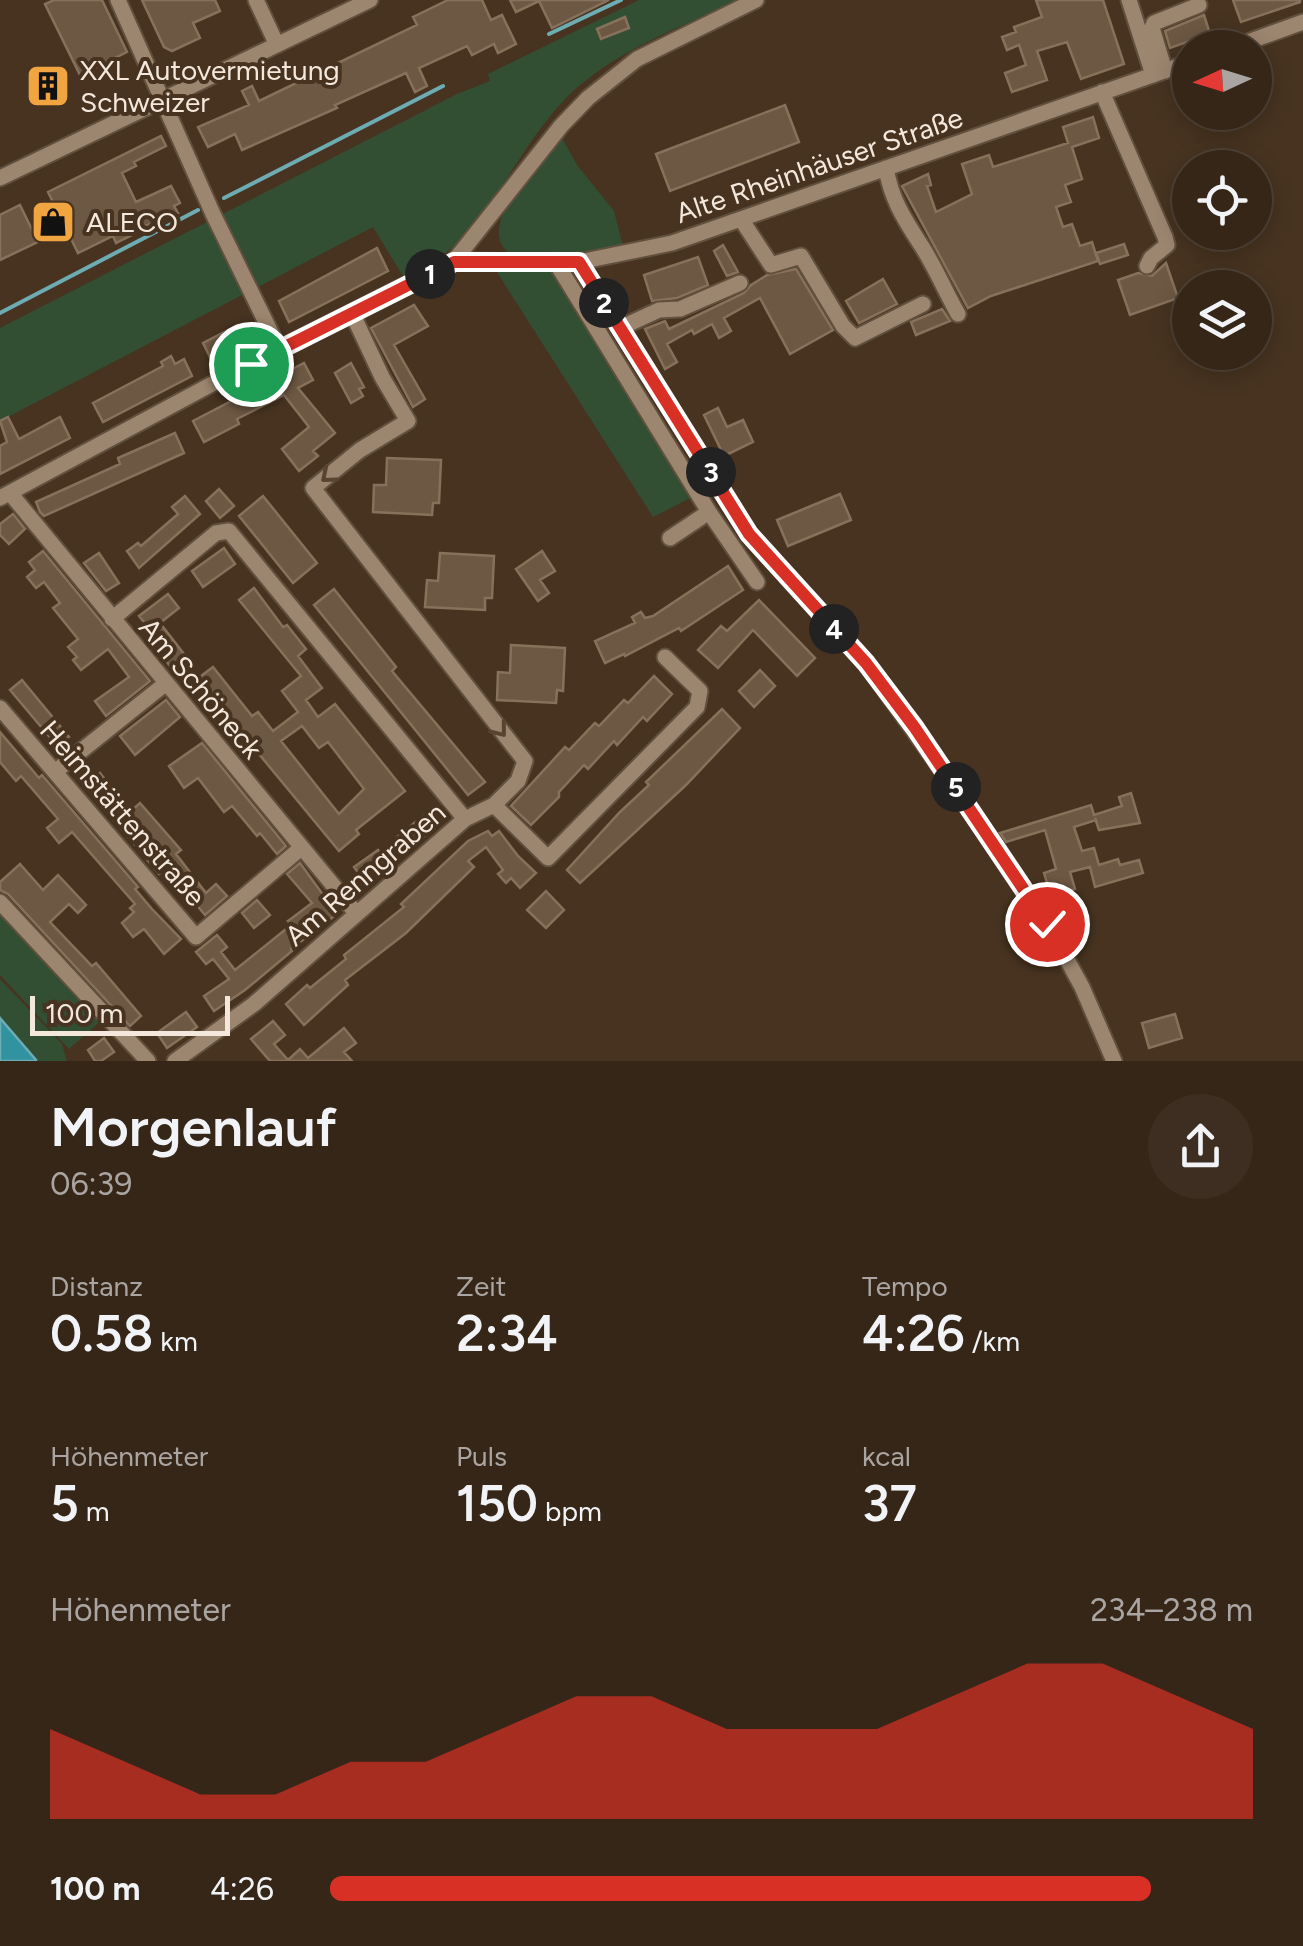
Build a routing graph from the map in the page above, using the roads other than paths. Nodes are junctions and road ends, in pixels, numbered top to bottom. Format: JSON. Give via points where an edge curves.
{"nodes":[{"id":1,"x":118,"y":0,"type":"edge"},
{"id":2,"x":256,"y":0,"type":"edge"},
{"id":3,"x":370,"y":0,"type":"edge"},
{"id":4,"x":756,"y":0,"type":"edge"},
{"id":5,"x":1129,"y":0,"type":"edge"},
{"id":6,"x":1198,"y":5,"type":"dead end"},
{"id":7,"x":1303,"y":22,"type":"edge"},
{"id":8,"x":1272,"y":33,"type":"edge"},
{"id":9,"x":276,"y":45,"type":"junction"},
{"id":10,"x":1172,"y":68,"type":"edge"},
{"id":11,"x":1159,"y":72,"type":"junction"},
{"id":12,"x":1102,"y":92,"type":"junction"},
{"id":13,"x":162,"y":100,"type":"junction"},
{"id":14,"x":886,"y":168,"type":"junction"},
{"id":15,"x":0,"y":178,"type":"edge"},
{"id":16,"x":742,"y":219,"type":"junction"},
{"id":17,"x":555,"y":261,"type":"junction"},
{"id":18,"x":454,"y":262,"type":"junction"},
{"id":19,"x":579,"y":262,"type":"junction"},
{"id":20,"x":1148,"y":266,"type":"dead end"},
{"id":21,"x":740,"y":283,"type":"dead end"},
{"id":22,"x":923,"y":304,"type":"dead end"},
{"id":23,"x":352,"y":313,"type":"junction"},
{"id":24,"x":958,"y":314,"type":"dead end"},
{"id":25,"x":620,"y":328,"type":"junction"},
{"id":26,"x":279,"y":349,"type":"junction"},
{"id":27,"x":5,"y":496,"type":"edge"},
{"id":28,"x":709,"y":512,"type":"junction"},
{"id":29,"x":670,"y":538,"type":"dead end"},
{"id":30,"x":758,"y":582,"type":"dead end"},
{"id":31,"x":112,"y":619,"type":"junction"},
{"id":32,"x":665,"y":657,"type":"dead end"},
{"id":33,"x":165,"y":684,"type":"junction"},
{"id":34,"x":0,"y":708,"type":"edge"},
{"id":35,"x":56,"y":771,"type":"junction"},
{"id":36,"x":494,"y":806,"type":"junction"},
{"id":37,"x":465,"y":820,"type":"junction"},
{"id":38,"x":301,"y":848,"type":"junction"},
{"id":39,"x":0,"y":902,"type":"edge"},
{"id":40,"x":356,"y":913,"type":"junction"},
{"id":41,"x":148,"y":1061,"type":"edge"},
{"id":42,"x":175,"y":1061,"type":"edge"},
{"id":43,"x":1114,"y":1061,"type":"edge"}],
"edges":[{"from":1,"to":13,"type":"street"},
{"from":2,"to":9,"type":"street"},
{"from":3,"to":9,"type":"street"},
{"from":4,"to":18,"type":"street","via":[[638,59],[588,98]]},
{"from":5,"to":11,"type":"street"},
{"from":6,"to":11,"type":"street","via":[[1154,23]]},
{"from":7,"to":8,"type":"street"},
{"from":9,"to":13,"type":"street"},
{"from":10,"to":11,"type":"street","name":"Alte Rheinhäuser Straße"},
{"from":11,"to":12,"type":"street","name":"Alte Rheinhäuser Straße"},
{"from":12,"to":14,"type":"street","name":"Alte Rheinhäuser Straße"},
{"from":12,"to":20,"type":"street","via":[[1165,237],[1167,245]]},
{"from":13,"to":15,"type":"street"},
{"from":13,"to":26,"type":"street"},
{"from":14,"to":16,"type":"street","name":"Alte Rheinhäuser Straße"},
{"from":14,"to":24,"type":"street","via":[[907,228]]},
{"from":16,"to":19,"type":"street","name":"Alte Rheinhäuser Straße","via":[[672,243]]},
{"from":16,"to":22,"type":"street","via":[[771,265],[801,256],[855,338]]},
{"from":17,"to":18,"type":"street","name":"Alte Rheinhäuser Straße"},
{"from":17,"to":19,"type":"street","name":"Alte Rheinhäuser Straße"},
{"from":17,"to":28,"type":"street"},
{"from":18,"to":23,"type":"street"},
{"from":19,"to":25,"type":"street"},
{"from":21,"to":25,"type":"street"},
{"from":23,"to":26,"type":"street"},
{"from":23,"to":36,"type":"street","one_way":true,"via":[[408,421],[313,488],[525,761],[518,781]]},
{"from":25,"to":43,"type":"street","via":[[749,534],[866,663],[976,818],[1047,924]]},
{"from":26,"to":27,"type":"street"},
{"from":27,"to":31,"type":"street","name":"Am Schöneck"},
{"from":28,"to":29,"type":"street"},
{"from":28,"to":30,"type":"street"},
{"from":31,"to":33,"type":"street","name":"Am Schöneck"},
{"from":31,"to":37,"type":"street","via":[[216,534],[229,531]]},
{"from":32,"to":36,"type":"street","via":[[700,691],[696,707],[548,858]]},
{"from":33,"to":35,"type":"street"},
{"from":33,"to":38,"type":"street","name":"Am Schöneck"},
{"from":34,"to":35,"type":"street","name":"Heimstättenstraße"},
{"from":35,"to":38,"type":"street","name":"Heimstättenstraße","via":[[196,936]]},
{"from":36,"to":37,"type":"street","name":"Am Renngraben"},
{"from":37,"to":40,"type":"street","name":"Am Renngraben"},
{"from":38,"to":40,"type":"street","name":"Am Schöneck"},
{"from":39,"to":41,"type":"street"},
{"from":40,"to":42,"type":"street","name":"Am Renngraben","via":[[254,1004]]}]}
